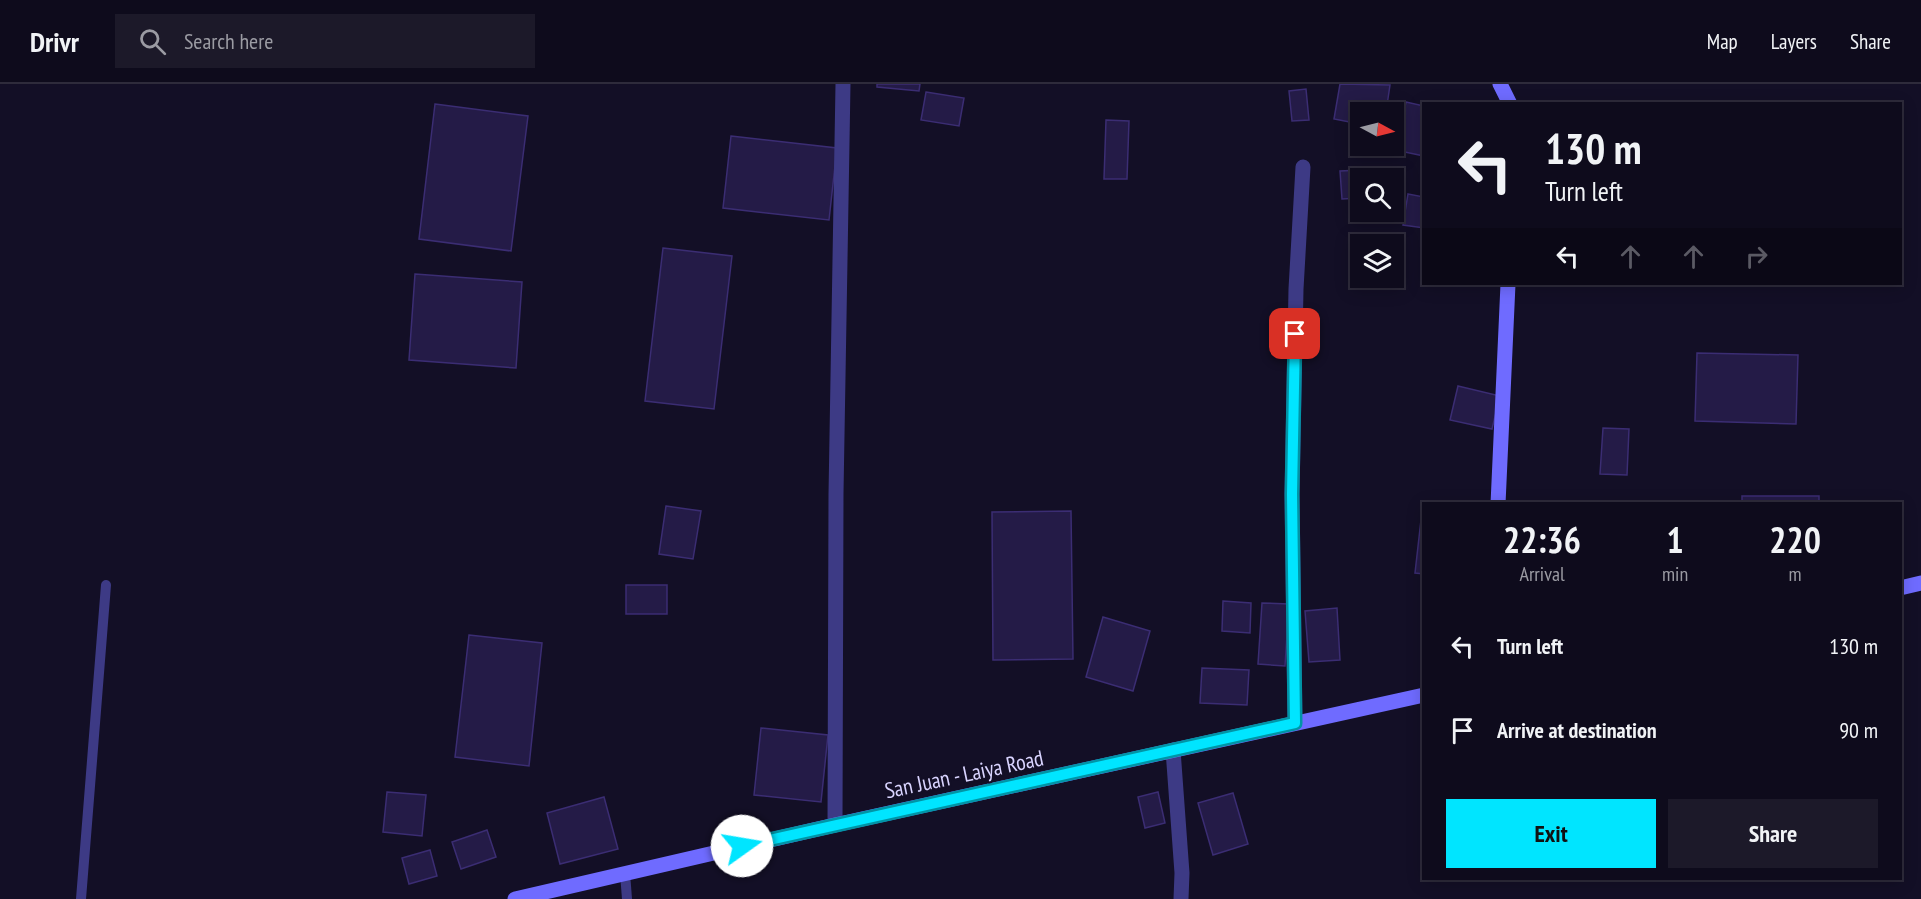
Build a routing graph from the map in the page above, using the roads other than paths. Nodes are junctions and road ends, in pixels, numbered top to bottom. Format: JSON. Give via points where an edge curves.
{"nodes":[{"id":1,"x":843,"y":84,"type":"edge"},
{"id":2,"x":1500,"y":84,"type":"edge"},
{"id":3,"x":1509,"y":102,"type":"edge"},
{"id":4,"x":1303,"y":167,"type":"dead end"},
{"id":5,"x":1508,"y":285,"type":"edge"},
{"id":6,"x":1498,"y":502,"type":"edge"},
{"id":7,"x":1921,"y":583,"type":"edge"},
{"id":8,"x":106,"y":585,"type":"dead end"},
{"id":9,"x":1902,"y":588,"type":"edge"},
{"id":10,"x":1422,"y":695,"type":"edge"},
{"id":11,"x":1295,"y":723,"type":"junction"},
{"id":12,"x":1173,"y":750,"type":"junction"},
{"id":13,"x":835,"y":825,"type":"junction"},
{"id":14,"x":625,"y":873,"type":"junction"},
{"id":15,"x":81,"y":899,"type":"edge"},
{"id":16,"x":515,"y":899,"type":"edge"},
{"id":17,"x":627,"y":899,"type":"edge"},
{"id":18,"x":1181,"y":899,"type":"edge"}],
"edges":[{"from":1,"to":13,"type":"street"},
{"from":2,"to":3,"type":"main road"},
{"from":4,"to":11,"type":"street","via":[[1293,460]]},
{"from":5,"to":6,"type":"main road"},
{"from":7,"to":9,"type":"main road"},
{"from":8,"to":15,"type":"lane"},
{"from":10,"to":11,"type":"main road","name":"San Juan - Laiya Road"},
{"from":11,"to":12,"type":"main road","name":"San Juan - Laiya Road"},
{"from":12,"to":13,"type":"main road","name":"San Juan - Laiya Road"},
{"from":12,"to":18,"type":"street"},
{"from":13,"to":14,"type":"main road","name":"San Juan - Laiya Road"},
{"from":14,"to":16,"type":"main road","name":"San Juan - Laiya Road"},
{"from":14,"to":17,"type":"lane"}]}
